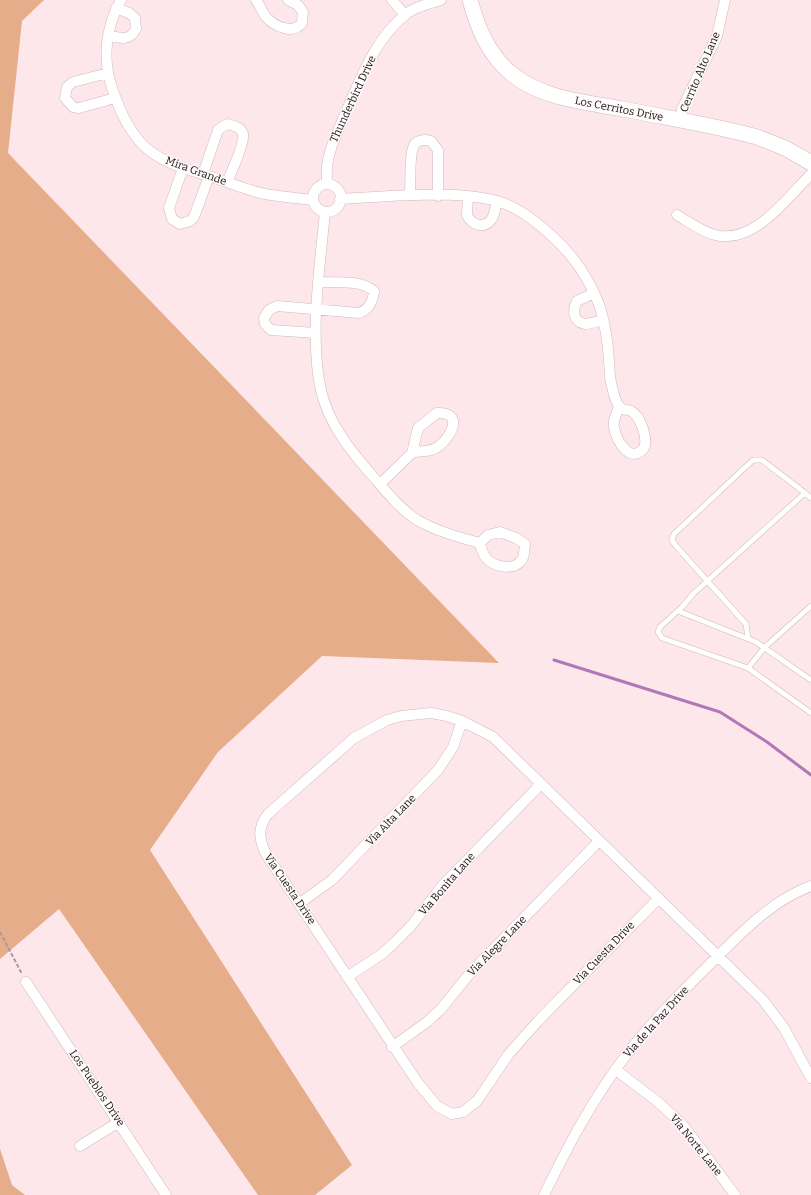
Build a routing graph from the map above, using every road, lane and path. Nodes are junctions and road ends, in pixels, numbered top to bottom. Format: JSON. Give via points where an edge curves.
{"nodes":[{"id":1,"x":256,"y":0,"type":"edge"},
{"id":2,"x":288,"y":0,"type":"edge"},
{"id":3,"x":392,"y":0,"type":"edge"},
{"id":4,"x":441,"y":0,"type":"edge"},
{"id":5,"x":470,"y":0,"type":"edge"},
{"id":6,"x":725,"y":0,"type":"edge"},
{"id":7,"x":119,"y":4,"type":"edge"},
{"id":8,"x":405,"y":15,"type":"junction"},
{"id":9,"x":108,"y":36,"type":"junction"},
{"id":10,"x":108,"y":73,"type":"junction"},
{"id":11,"x":115,"y":98,"type":"junction"},
{"id":12,"x":680,"y":121,"type":"junction"},
{"id":13,"x":811,"y":163,"type":"edge"},
{"id":14,"x":184,"y":168,"type":"junction"},
{"id":15,"x":811,"y":174,"type":"edge"},
{"id":16,"x":206,"y":175,"type":"junction"},
{"id":17,"x":227,"y":182,"type":"junction"},
{"id":18,"x":327,"y":184,"type":"junction"},
{"id":19,"x":410,"y":195,"type":"junction"},
{"id":20,"x":438,"y":196,"type":"junction"},
{"id":21,"x":468,"y":196,"type":"junction"},
{"id":22,"x":340,"y":199,"type":"junction"},
{"id":23,"x":313,"y":200,"type":"junction"},
{"id":24,"x":497,"y":201,"type":"junction"},
{"id":25,"x":325,"y":212,"type":"junction"},
{"id":26,"x":677,"y":215,"type":"dead end"},
{"id":27,"x":318,"y":282,"type":"junction"},
{"id":28,"x":594,"y":293,"type":"junction"},
{"id":29,"x":317,"y":309,"type":"junction"},
{"id":30,"x":603,"y":320,"type":"junction"},
{"id":31,"x":316,"y":333,"type":"junction"},
{"id":32,"x":618,"y":406,"type":"junction"},
{"id":33,"x":412,"y":453,"type":"junction"},
{"id":34,"x":380,"y":484,"type":"junction"},
{"id":35,"x":805,"y":493,"type":"junction"},
{"id":36,"x":811,"y":498,"type":"edge"},
{"id":37,"x":480,"y":543,"type":"dead end"},
{"id":38,"x":707,"y":581,"type":"junction"},
{"id":39,"x":811,"y":606,"type":"edge"},
{"id":40,"x":678,"y":611,"type":"junction"},
{"id":41,"x":748,"y":638,"type":"junction"},
{"id":42,"x":765,"y":647,"type":"junction"},
{"id":43,"x":748,"y":668,"type":"junction"},
{"id":44,"x":811,"y":680,"type":"edge"},
{"id":45,"x":811,"y":713,"type":"edge"},
{"id":46,"x":462,"y":721,"type":"junction"},
{"id":47,"x":541,"y":784,"type":"junction"},
{"id":48,"x":599,"y":841,"type":"junction"},
{"id":49,"x":811,"y":886,"type":"edge"},
{"id":50,"x":659,"y":898,"type":"junction"},
{"id":51,"x":300,"y":903,"type":"junction"},
{"id":52,"x":0,"y":932,"type":"edge"},
{"id":53,"x":718,"y":956,"type":"junction"},
{"id":54,"x":347,"y":977,"type":"junction"},
{"id":55,"x":26,"y":982,"type":"joint"},
{"id":56,"x":392,"y":1047,"type":"junction"},
{"id":57,"x":616,"y":1070,"type":"junction"},
{"id":58,"x":811,"y":1078,"type":"edge"},
{"id":59,"x":119,"y":1122,"type":"junction"},
{"id":60,"x":80,"y":1146,"type":"dead end"},
{"id":61,"x":166,"y":1195,"type":"edge"},
{"id":62,"x":544,"y":1195,"type":"edge"},
{"id":63,"x":735,"y":1195,"type":"edge"}],
"edges":[{"from":1,"to":2,"type":"street","via":[[271,21],[288,29],[296,28],[304,17],[303,12],[298,5]]},
{"from":3,"to":8,"type":"street"},
{"from":4,"to":8,"type":"street","name":"Thunderbird Drive","via":[[419,6]]},
{"from":5,"to":12,"type":"street","name":"Los Cerritos Drive","via":[[477,26],[490,50],[512,74],[524,82],[556,96]]},
{"from":6,"to":12,"type":"street","name":"Cerrito Alto Lane","via":[[717,36],[685,103]]},
{"from":7,"to":9,"type":"street","name":"Mira Grande"},
{"from":7,"to":9,"type":"street","via":[[135,18],[136,29],[130,37],[124,39]]},
{"from":8,"to":18,"type":"street","name":"Thunderbird Drive","via":[[380,44],[360,80],[332,145],[326,170]]},
{"from":9,"to":10,"type":"street","name":"Mira Grande"},
{"from":10,"to":11,"type":"street","name":"Mira Grande"},
{"from":10,"to":11,"type":"street","via":[[70,83],[65,98],[73,107],[79,108]]},
{"from":11,"to":14,"type":"street","name":"Mira Grande","via":[[123,116],[142,144],[162,159]]},
{"from":12,"to":13,"type":"street","name":"Los Cerritos Drive","via":[[757,137],[786,148]]},
{"from":14,"to":16,"type":"street","name":"Mira Grande"},
{"from":14,"to":16,"type":"street","via":[[169,208],[172,219],[180,224],[194,217]]},
{"from":15,"to":26,"type":"street","via":[[760,225],[741,234],[715,235]]},
{"from":16,"to":17,"type":"street","name":"Mira Grande"},
{"from":16,"to":17,"type":"street","via":[[218,130],[228,124],[236,126],[243,134],[243,139]]},
{"from":17,"to":23,"type":"street","name":"Mira Grande","via":[[265,194]]},
{"from":18,"to":22,"type":"street","via":[[336,188]]},
{"from":18,"to":23,"type":"street","via":[[318,187]]},
{"from":19,"to":20,"type":"street"},
{"from":19,"to":20,"type":"street","via":[[412,148],[420,140],[425,139],[435,144],[438,150]]},
{"from":19,"to":22,"type":"street"},
{"from":20,"to":21,"type":"street"},
{"from":21,"to":24,"type":"street"},
{"from":21,"to":24,"type":"street","via":[[467,215],[474,224],[488,223]]},
{"from":22,"to":25,"type":"street","via":[[338,206]]},
{"from":23,"to":25,"type":"street","via":[[317,207]]},
{"from":24,"to":28,"type":"street","via":[[531,219],[561,244],[581,268]]},
{"from":25,"to":27,"type":"street"},
{"from":27,"to":29,"type":"street"},
{"from":27,"to":29,"type":"street","via":[[361,284],[374,291],[373,299],[366,310],[359,313]]},
{"from":28,"to":30,"type":"street"},
{"from":28,"to":30,"type":"street","via":[[577,301],[573,312],[581,323]]},
{"from":29,"to":31,"type":"street"},
{"from":29,"to":31,"type":"street","via":[[277,306],[269,310],[264,318],[270,330]]},
{"from":30,"to":32,"type":"street","via":[[610,377]]},
{"from":31,"to":34,"type":"street","via":[[321,391],[332,419],[346,445]]},
{"from":32,"to":32,"type":"street","via":[[637,416],[646,443],[639,453],[630,454],[625,451],[614,428]]},
{"from":33,"to":33,"type":"street","via":[[418,428],[437,413],[450,417],[454,429],[439,446],[433,450]]},
{"from":33,"to":34,"type":"street"},
{"from":34,"to":37,"type":"street","via":[[417,520],[445,533]]},
{"from":35,"to":36,"type":"lane"},
{"from":35,"to":38,"type":"lane"},
{"from":35,"to":38,"type":"lane","via":[[762,460],[753,460],[674,534],[672,540],[676,546]]},
{"from":38,"to":40,"type":"lane"},
{"from":38,"to":41,"type":"lane","via":[[746,624]]},
{"from":39,"to":42,"type":"lane"},
{"from":40,"to":41,"type":"lane"},
{"from":40,"to":43,"type":"lane","via":[[660,627],[658,632],[662,638]]},
{"from":41,"to":42,"type":"lane"},
{"from":42,"to":43,"type":"lane"},
{"from":42,"to":44,"type":"lane"},
{"from":43,"to":45,"type":"lane"},
{"from":46,"to":47,"type":"street","name":"Via Cuesta Drive","via":[[492,737]]},
{"from":46,"to":51,"type":"street","name":"Via Alta Lane","via":[[453,747],[438,770],[332,880]]},
{"from":46,"to":51,"type":"street","name":"Via Cuesta Drive","via":[[447,716],[416,714],[386,720],[354,738],[268,814],[260,828],[262,845]]},
{"from":47,"to":48,"type":"street","name":"Via Cuesta Drive"},
{"from":47,"to":54,"type":"street","name":"Via Bonita Lane","via":[[442,886],[411,926],[394,943]]},
{"from":48,"to":50,"type":"street","name":"Via Cuesta Drive"},
{"from":48,"to":56,"type":"street","name":"Via Alegre Lane","via":[[471,972],[441,1009]]},
{"from":49,"to":53,"type":"street","name":"Via de la Paz Drive","via":[[764,913]]},
{"from":50,"to":53,"type":"street","name":"Via Cuesta Drive"},
{"from":50,"to":56,"type":"street","name":"Via Cuesta Drive","via":[[538,1022],[508,1055],[477,1101],[463,1112],[452,1114],[437,1106]]},
{"from":51,"to":54,"type":"street","name":"Via Cuesta Drive"},
{"from":52,"to":55,"type":"path"},
{"from":53,"to":57,"type":"street","name":"Via de la Paz Drive","via":[[650,1026]]},
{"from":53,"to":58,"type":"street","name":"Via Cuesta Drive","via":[[770,1009],[784,1028]]},
{"from":54,"to":56,"type":"street","name":"Via Cuesta Drive"},
{"from":55,"to":59,"type":"street","name":"Los Pueblos Drive"},
{"from":57,"to":62,"type":"street","name":"Via de la Paz Drive","via":[[579,1125]]},
{"from":57,"to":63,"type":"street","name":"Via Norte Lane","via":[[683,1125]]},
{"from":59,"to":60,"type":"street"},
{"from":59,"to":61,"type":"street","name":"Los Pueblos Drive"}]}
